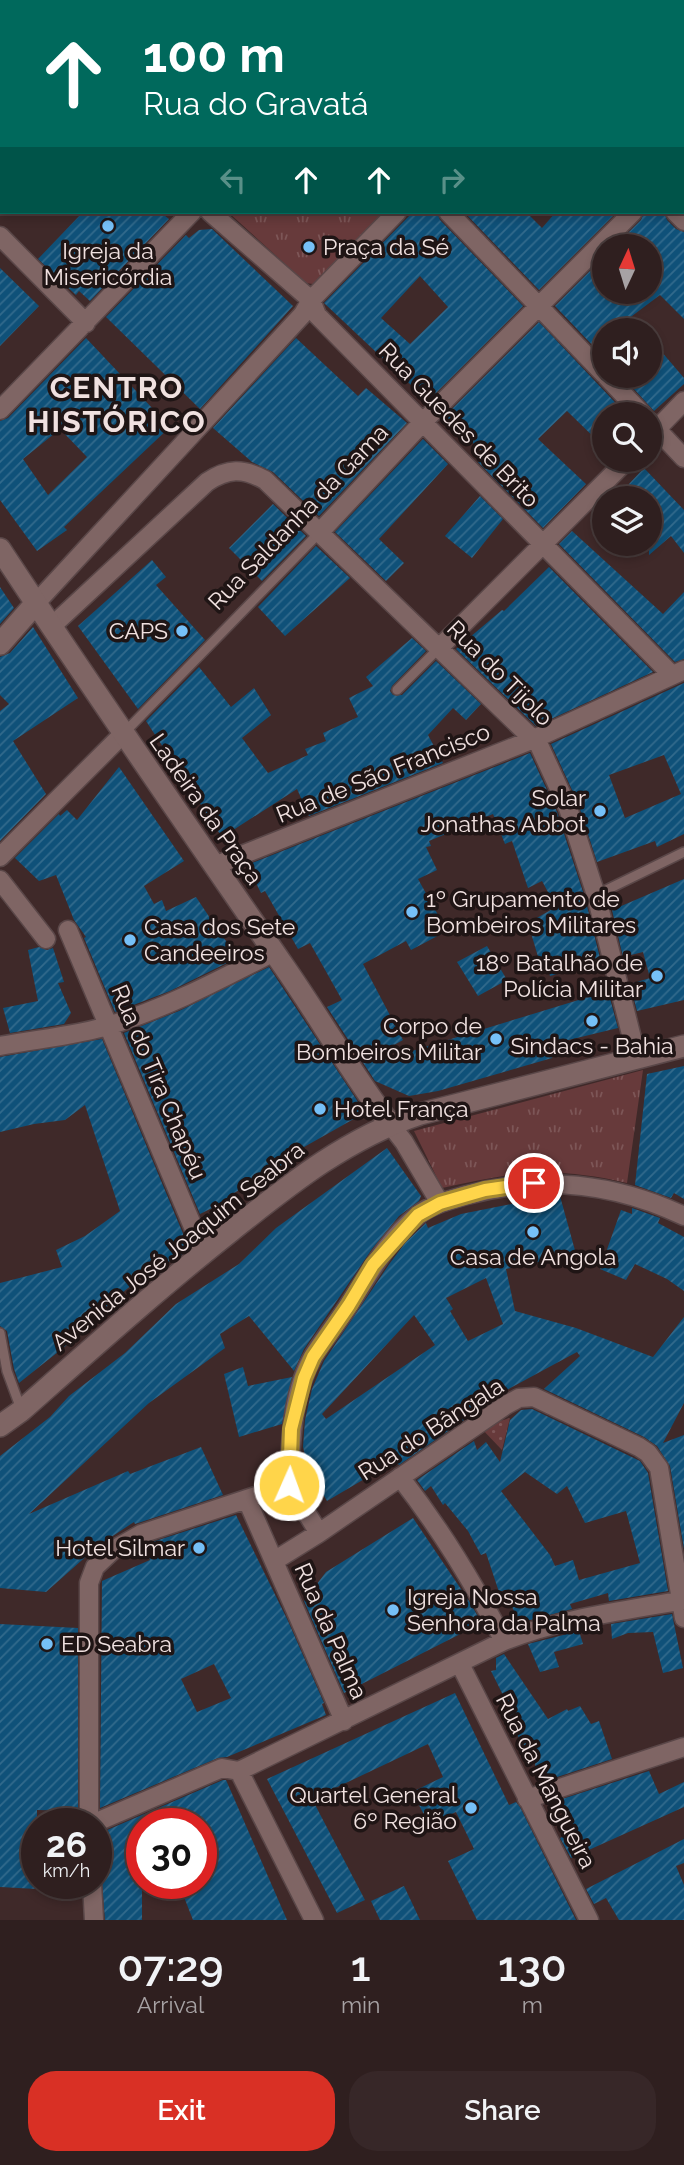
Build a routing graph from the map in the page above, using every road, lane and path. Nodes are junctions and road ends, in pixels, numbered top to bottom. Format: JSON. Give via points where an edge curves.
{"nodes":[{"id":1,"x":190,"y":214,"type":"edge"},
{"id":2,"x":212,"y":214,"type":"edge"},
{"id":3,"x":395,"y":214,"type":"edge"},
{"id":4,"x":450,"y":214,"type":"edge"},
{"id":5,"x":631,"y":214,"type":"edge"},
{"id":6,"x":0,"y":236,"type":"edge"},
{"id":7,"x":310,"y":300,"type":"junction"},
{"id":8,"x":539,"y":306,"type":"junction"},
{"id":9,"x":86,"y":323,"type":"junction"},
{"id":10,"x":592,"y":361,"type":"edge"},
{"id":11,"x":617,"y":388,"type":"edge"},
{"id":12,"x":684,"y":401,"type":"edge"},
{"id":13,"x":631,"y":402,"type":"edge"},
{"id":14,"x":0,"y":410,"type":"edge"},
{"id":15,"x":662,"y":420,"type":"edge"},
{"id":16,"x":423,"y":422,"type":"junction"},
{"id":17,"x":662,"y":438,"type":"edge"},
{"id":18,"x":684,"y":458,"type":"edge"},
{"id":19,"x":614,"y":472,"type":"edge"},
{"id":20,"x":319,"y":533,"type":"junction"},
{"id":21,"x":542,"y":546,"type":"junction"},
{"id":22,"x":0,"y":548,"type":"edge"},
{"id":23,"x":36,"y":603,"type":"junction"},
{"id":24,"x":52,"y":626,"type":"junction"},
{"id":25,"x":0,"y":644,"type":"edge"},
{"id":26,"x":440,"y":648,"type":"junction"},
{"id":27,"x":678,"y":673,"type":"edge"},
{"id":28,"x":397,"y":690,"type":"dead end"},
{"id":29,"x":123,"y":734,"type":"junction"},
{"id":30,"x":534,"y":739,"type":"junction"},
{"id":31,"x":684,"y":852,"type":"edge"},
{"id":32,"x":0,"y":857,"type":"edge"},
{"id":33,"x":214,"y":866,"type":"junction"},
{"id":34,"x":3,"y":889,"type":"edge"},
{"id":35,"x":596,"y":895,"type":"junction"},
{"id":36,"x":68,"y":930,"type":"dead end"},
{"id":37,"x":46,"y":939,"type":"dead end"},
{"id":38,"x":274,"y":952,"type":"junction"},
{"id":39,"x":109,"y":1026,"type":"junction"},
{"id":40,"x":0,"y":1046,"type":"edge"},
{"id":41,"x":684,"y":1046,"type":"edge"},
{"id":42,"x":637,"y":1058,"type":"junction"},
{"id":43,"x":390,"y":1124,"type":"junction"},
{"id":44,"x":440,"y":1203,"type":"junction"},
{"id":45,"x":684,"y":1216,"type":"edge"},
{"id":46,"x":204,"y":1253,"type":"junction"},
{"id":47,"x":0,"y":1333,"type":"edge"},
{"id":48,"x":21,"y":1411,"type":"junction"},
{"id":49,"x":0,"y":1426,"type":"edge"},
{"id":50,"x":400,"y":1477,"type":"junction"},
{"id":51,"x":289,"y":1485,"type":"junction"},
{"id":52,"x":247,"y":1500,"type":"junction"},
{"id":53,"x":319,"y":1533,"type":"junction"},
{"id":54,"x":274,"y":1561,"type":"junction"},
{"id":55,"x":683,"y":1607,"type":"edge"},
{"id":56,"x":504,"y":1642,"type":"junction"},
{"id":57,"x":460,"y":1664,"type":"junction"},
{"id":58,"x":344,"y":1721,"type":"junction"},
{"id":59,"x":684,"y":1746,"type":"edge"},
{"id":60,"x":239,"y":1771,"type":"junction"},
{"id":61,"x":527,"y":1799,"type":"junction"},
{"id":62,"x":90,"y":1808,"type":"edge"},
{"id":63,"x":112,"y":1815,"type":"edge"},
{"id":64,"x":93,"y":1899,"type":"edge"},
{"id":65,"x":94,"y":1920,"type":"edge"},
{"id":66,"x":314,"y":1920,"type":"edge"},
{"id":67,"x":589,"y":1920,"type":"edge"}],
"edges":[{"from":1,"to":9,"type":"street"},
{"from":2,"to":7,"type":"street","name":"Rua Guedes de Brito"},
{"from":3,"to":7,"type":"street"},
{"from":4,"to":8,"type":"street"},
{"from":5,"to":8,"type":"street","name":"Rua Saldanha da Gama"},
{"from":6,"to":9,"type":"street"},
{"from":7,"to":16,"type":"street","name":"Rua Guedes de Brito","via":[[317,315]]},
{"from":7,"to":23,"type":"street","via":[[303,314]]},
{"from":8,"to":10,"type":"street"},
{"from":8,"to":16,"type":"street","name":"Rua Saldanha da Gama"},
{"from":9,"to":14,"type":"street"},
{"from":11,"to":13,"type":"street"},
{"from":12,"to":15,"type":"street"},
{"from":16,"to":20,"type":"street","name":"Rua Saldanha da Gama"},
{"from":16,"to":21,"type":"street","name":"Rua Guedes de Brito"},
{"from":17,"to":18,"type":"street"},
{"from":19,"to":21,"type":"street"},
{"from":20,"to":24,"type":"street","name":"Rua do Tijolo","via":[[264,480],[235,469],[218,474]]},
{"from":20,"to":26,"type":"street","name":"Rua do Tijolo"},
{"from":20,"to":29,"type":"lane","name":"Rua Saldanha da Gama"},
{"from":21,"to":26,"type":"street"},
{"from":21,"to":27,"type":"street","name":"Rua Guedes de Brito"},
{"from":22,"to":23,"type":"main road","name":"Ladeira da Praça"},
{"from":23,"to":24,"type":"main road","name":"Ladeira da Praça"},
{"from":23,"to":25,"type":"main road"},
{"from":24,"to":29,"type":"main road","name":"Ladeira da Praça"},
{"from":26,"to":28,"type":"lane"},
{"from":26,"to":30,"type":"street","name":"Rua do Tijolo"},
{"from":27,"to":30,"type":"street","name":"Rua de São Francisco"},
{"from":29,"to":32,"type":"street","name":"Rua Saldanha da Gama"},
{"from":29,"to":33,"type":"main road","name":"Ladeira da Praça"},
{"from":30,"to":33,"type":"street","name":"Rua de São Francisco"},
{"from":30,"to":35,"type":"street","name":"Rua do Tijolo","via":[[568,808]]},
{"from":31,"to":35,"type":"lane"},
{"from":33,"to":38,"type":"main road","name":"Ladeira da Praça"},
{"from":34,"to":37,"type":"street"},
{"from":35,"to":42,"type":"street","name":"Rua do Tijolo"},
{"from":36,"to":39,"type":"street","name":"Rua do Tira Chapéu"},
{"from":38,"to":39,"type":"street","via":[[195,992]]},
{"from":38,"to":43,"type":"main road","name":"Ladeira da Praça"},
{"from":39,"to":40,"type":"street"},
{"from":39,"to":46,"type":"street","name":"Rua do Tira Chapéu"},
{"from":41,"to":42,"type":"main road","name":"Avenida José Joaquim Seabra"},
{"from":42,"to":43,"type":"main road","name":"Avenida José Joaquim Seabra"},
{"from":43,"to":44,"type":"street","name":"Ladeira da Praça"},
{"from":43,"to":46,"type":"main road","name":"Avenida José Joaquim Seabra","via":[[334,1153]]},
{"from":44,"to":45,"type":"street","via":[[485,1190],[534,1183],[570,1184],[619,1192]]},
{"from":44,"to":51,"type":"street","via":[[418,1215],[373,1265],[313,1357],[291,1429]]},
{"from":46,"to":48,"type":"main road","name":"Avenida José Joaquim Seabra"},
{"from":47,"to":48,"type":"lane"},
{"from":48,"to":49,"type":"main road","name":"Avenida José Joaquim Seabra"},
{"from":50,"to":53,"type":"street","name":"Rua do Bângala"},
{"from":50,"to":55,"type":"street","name":"Rua do Bângala","via":[[519,1398],[546,1402],[639,1447],[654,1460]]},
{"from":50,"to":56,"type":"street","via":[[462,1563]]},
{"from":51,"to":52,"type":"street"},
{"from":51,"to":53,"type":"street"},
{"from":52,"to":54,"type":"street","name":"Rua da Palma"},
{"from":52,"to":62,"type":"street","via":[[141,1534],[94,1567],[89,1583]]},
{"from":53,"to":54,"type":"street","name":"Rua do Bângala"},
{"from":54,"to":58,"type":"street","name":"Rua da Palma"},
{"from":55,"to":56,"type":"street","via":[[560,1623]]},
{"from":56,"to":57,"type":"street"},
{"from":57,"to":58,"type":"street"},
{"from":57,"to":61,"type":"street","name":"Rua da Mangueira"},
{"from":58,"to":60,"type":"street"},
{"from":59,"to":61,"type":"street"},
{"from":60,"to":63,"type":"street","via":[[222,1768]]},
{"from":60,"to":66,"type":"street"},
{"from":61,"to":67,"type":"street","name":"Rua da Mangueira"},
{"from":64,"to":65,"type":"street"}]}
